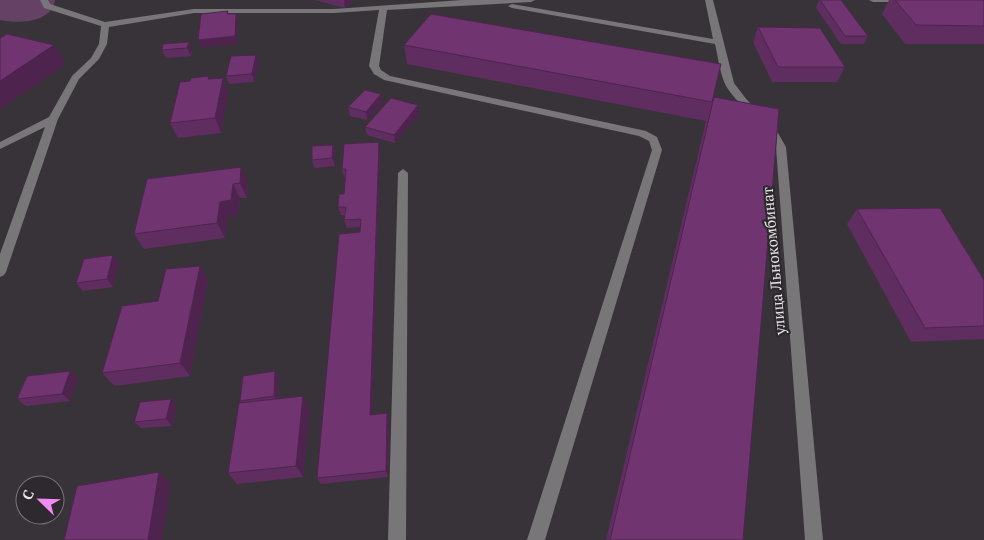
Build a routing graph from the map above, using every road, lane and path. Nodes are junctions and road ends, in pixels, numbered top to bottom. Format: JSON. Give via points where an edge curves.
{"nodes":[{"id":1,"x":44,"y":0,"type":"edge"},
{"id":2,"x":530,"y":0,"type":"edge"},
{"id":3,"x":710,"y":0,"type":"edge"},
{"id":4,"x":873,"y":0,"type":"edge"},
{"id":5,"x":914,"y":0,"type":"edge"},
{"id":6,"x":483,"y":1,"type":"edge"},
{"id":7,"x":383,"y":8,"type":"junction"},
{"id":8,"x":105,"y":26,"type":"junction"},
{"id":9,"x":718,"y":42,"type":"junction"},
{"id":10,"x":53,"y":119,"type":"junction"},
{"id":11,"x":0,"y":146,"type":"edge"},
{"id":12,"x":403,"y":173,"type":"dead end"},
{"id":13,"x":0,"y":272,"type":"edge"},
{"id":14,"x":397,"y":540,"type":"edge"},
{"id":15,"x":536,"y":540,"type":"edge"},
{"id":16,"x":814,"y":540,"type":"edge"}],
"edges":[{"from":1,"to":8,"type":"lane","via":[[47,6]]},
{"from":2,"to":6,"type":"lane"},
{"from":3,"to":9,"type":"lane","name":"улица Льнокомбинат"},
{"from":4,"to":5,"type":"lane"},
{"from":6,"to":7,"type":"lane"},
{"from":6,"to":9,"type":"lane"},
{"from":7,"to":8,"type":"lane","via":[[175,12]]},
{"from":7,"to":15,"type":"lane","via":[[374,66],[387,78],[642,133],[653,140],[657,150]]},
{"from":8,"to":10,"type":"lane","via":[[103,44],[95,58],[75,78]]},
{"from":9,"to":16,"type":"lane","name":"улица Льнокомбинат","via":[[731,86],[743,102],[770,126],[781,147]]},
{"from":10,"to":11,"type":"lane"},
{"from":10,"to":13,"type":"lane"},
{"from":12,"to":14,"type":"lane"}]}
